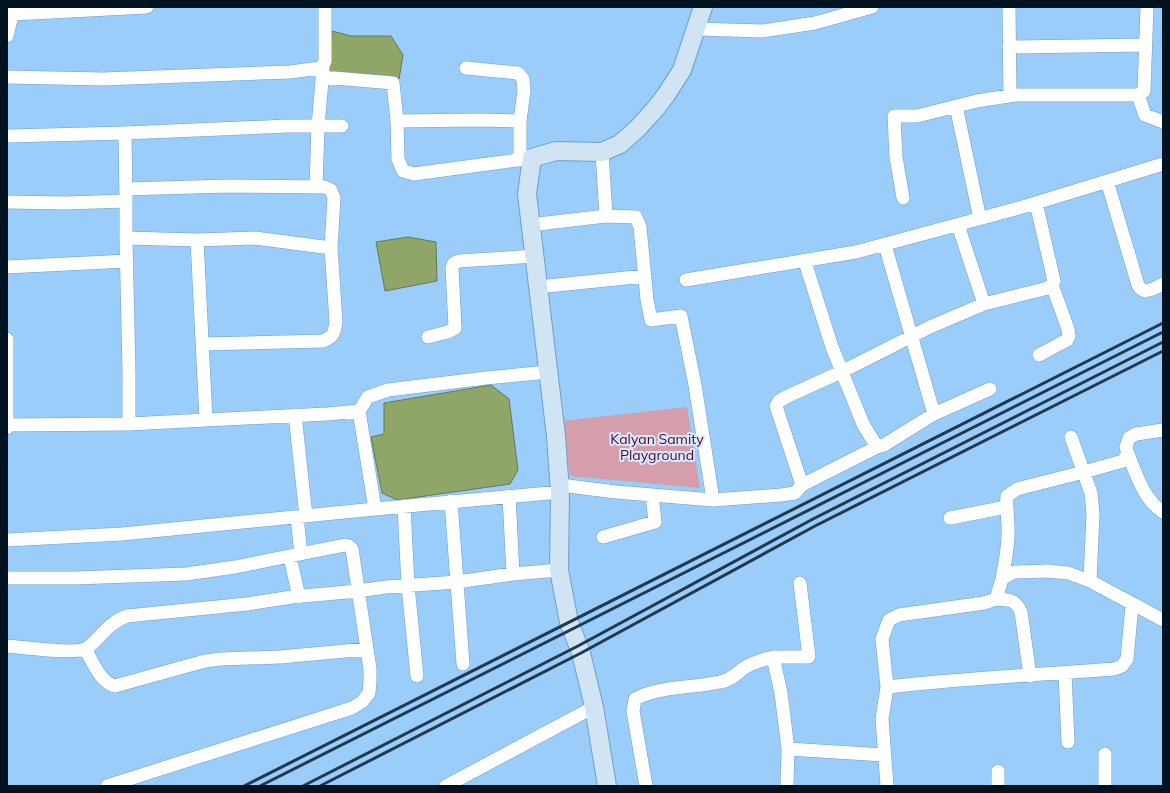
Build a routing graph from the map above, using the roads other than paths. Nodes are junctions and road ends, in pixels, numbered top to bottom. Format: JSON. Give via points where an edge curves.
{"nodes":[{"id":1,"x":147,"y":7,"type":"edge"},
{"id":2,"x":325,"y":7,"type":"edge"},
{"id":3,"x":703,"y":7,"type":"edge"},
{"id":4,"x":872,"y":7,"type":"edge"},
{"id":5,"x":1009,"y":7,"type":"edge"},
{"id":6,"x":1147,"y":7,"type":"edge"},
{"id":7,"x":11,"y":16,"type":"edge"},
{"id":8,"x":696,"y":29,"type":"junction"},
{"id":9,"x":7,"y":36,"type":"edge"},
{"id":10,"x":1145,"y":45,"type":"junction"},
{"id":11,"x":1009,"y":47,"type":"junction"},
{"id":12,"x":466,"y":68,"type":"dead end"},
{"id":13,"x":323,"y":72,"type":"junction"},
{"id":14,"x":7,"y":77,"type":"edge"},
{"id":15,"x":1138,"y":95,"type":"junction"},
{"id":16,"x":1010,"y":96,"type":"junction"},
{"id":17,"x":956,"y":106,"type":"junction"},
{"id":18,"x":397,"y":121,"type":"junction"},
{"id":19,"x":520,"y":121,"type":"junction"},
{"id":20,"x":1163,"y":122,"type":"edge"},
{"id":21,"x":318,"y":126,"type":"junction"},
{"id":22,"x":342,"y":126,"type":"dead end"},
{"id":23,"x":125,"y":133,"type":"junction"},
{"id":24,"x":7,"y":136,"type":"edge"},
{"id":25,"x":602,"y":152,"type":"junction"},
{"id":26,"x":526,"y":159,"type":"junction"},
{"id":27,"x":1163,"y":164,"type":"edge"},
{"id":28,"x":1107,"y":181,"type":"junction"},
{"id":29,"x":316,"y":187,"type":"junction"},
{"id":30,"x":126,"y":195,"type":"junction"},
{"id":31,"x":904,"y":198,"type":"dead end"},
{"id":32,"x":7,"y":202,"type":"edge"},
{"id":33,"x":1036,"y":203,"type":"junction"},
{"id":34,"x":606,"y":216,"type":"junction"},
{"id":35,"x":980,"y":219,"type":"junction"},
{"id":36,"x":530,"y":225,"type":"junction"},
{"id":37,"x":958,"y":225,"type":"junction"},
{"id":38,"x":126,"y":238,"type":"junction"},
{"id":39,"x":197,"y":240,"type":"junction"},
{"id":40,"x":885,"y":245,"type":"junction"},
{"id":41,"x":331,"y":248,"type":"junction"},
{"id":42,"x":535,"y":256,"type":"junction"},
{"id":43,"x":127,"y":261,"type":"junction"},
{"id":44,"x":805,"y":262,"type":"junction"},
{"id":45,"x":7,"y":267,"type":"edge"},
{"id":46,"x":645,"y":276,"type":"junction"},
{"id":47,"x":686,"y":280,"type":"dead end"},
{"id":48,"x":1163,"y":284,"type":"edge"},
{"id":49,"x":1052,"y":285,"type":"junction"},
{"id":50,"x":538,"y":287,"type":"junction"},
{"id":51,"x":984,"y":304,"type":"junction"},
{"id":52,"x":911,"y":336,"type":"junction"},
{"id":53,"x":428,"y":337,"type":"dead end"},
{"id":54,"x":7,"y":339,"type":"edge"},
{"id":55,"x":202,"y":344,"type":"junction"},
{"id":56,"x":1039,"y":355,"type":"dead end"},
{"id":57,"x":843,"y":371,"type":"junction"},
{"id":58,"x":548,"y":372,"type":"junction"},
{"id":59,"x":7,"y":386,"type":"edge"},
{"id":60,"x":990,"y":389,"type":"dead end"},
{"id":61,"x":359,"y":411,"type":"junction"},
{"id":62,"x":934,"y":414,"type":"junction"},
{"id":63,"x":295,"y":415,"type":"junction"},
{"id":64,"x":206,"y":420,"type":"junction"},
{"id":65,"x":129,"y":424,"type":"junction"},
{"id":66,"x":7,"y":426,"type":"edge"},
{"id":67,"x":1163,"y":430,"type":"edge"},
{"id":68,"x":1071,"y":437,"type":"dead end"},
{"id":69,"x":877,"y":447,"type":"junction"},
{"id":70,"x":1128,"y":454,"type":"junction"},
{"id":71,"x":1084,"y":472,"type":"junction"},
{"id":72,"x":802,"y":485,"type":"junction"},
{"id":73,"x":560,"y":489,"type":"junction"},
{"id":74,"x":652,"y":495,"type":"junction"},
{"id":75,"x":509,"y":496,"type":"junction"},
{"id":76,"x":713,"y":500,"type":"junction"},
{"id":77,"x":451,"y":501,"type":"junction"},
{"id":78,"x":404,"y":506,"type":"junction"},
{"id":79,"x":1006,"y":507,"type":"junction"},
{"id":80,"x":375,"y":509,"type":"junction"},
{"id":81,"x":1163,"y":512,"type":"edge"},
{"id":82,"x":302,"y":516,"type":"junction"},
{"id":83,"x":950,"y":518,"type":"dead end"},
{"id":84,"x":603,"y":537,"type":"dead end"},
{"id":85,"x":7,"y":540,"type":"edge"},
{"id":86,"x":296,"y":556,"type":"junction"},
{"id":87,"x":559,"y":570,"type":"junction"},
{"id":88,"x":513,"y":574,"type":"junction"},
{"id":89,"x":7,"y":578,"type":"edge"},
{"id":90,"x":1002,"y":578,"type":"junction"},
{"id":91,"x":1090,"y":581,"type":"junction"},
{"id":92,"x":457,"y":582,"type":"junction"},
{"id":93,"x":800,"y":583,"type":"dead end"},
{"id":94,"x":408,"y":586,"type":"junction"},
{"id":95,"x":358,"y":591,"type":"junction"},
{"id":96,"x":299,"y":597,"type":"junction"},
{"id":97,"x":996,"y":600,"type":"junction"},
{"id":98,"x":1132,"y":605,"type":"junction"},
{"id":99,"x":1163,"y":620,"type":"edge"},
{"id":100,"x":7,"y":646,"type":"edge"},
{"id":101,"x":86,"y":649,"type":"junction"},
{"id":102,"x":367,"y":649,"type":"junction"},
{"id":103,"x":773,"y":657,"type":"junction"},
{"id":104,"x":463,"y":664,"type":"dead end"},
{"id":105,"x":1065,"y":673,"type":"junction"},
{"id":106,"x":417,"y":676,"type":"dead end"},
{"id":107,"x":1030,"y":676,"type":"junction"},
{"id":108,"x":887,"y":687,"type":"junction"},
{"id":109,"x":594,"y":708,"type":"junction"},
{"id":110,"x":1068,"y":742,"type":"dead end"},
{"id":111,"x":788,"y":749,"type":"junction"},
{"id":112,"x":1105,"y":754,"type":"dead end"},
{"id":113,"x":884,"y":755,"type":"junction"},
{"id":114,"x":998,"y":772,"type":"dead end"},
{"id":115,"x":107,"y":786,"type":"edge"},
{"id":116,"x":446,"y":786,"type":"edge"},
{"id":117,"x":607,"y":786,"type":"edge"},
{"id":118,"x":646,"y":786,"type":"edge"},
{"id":119,"x":787,"y":786,"type":"edge"},
{"id":120,"x":887,"y":786,"type":"edge"},
{"id":121,"x":998,"y":786,"type":"edge"},
{"id":122,"x":1104,"y":786,"type":"edge"}],
"edges":[{"from":1,"to":7,"type":"street"},
{"from":2,"to":13,"type":"street"},
{"from":3,"to":8,"type":"street"},
{"from":4,"to":8,"type":"street","via":[[815,23],[762,31]]},
{"from":5,"to":11,"type":"street"},
{"from":6,"to":10,"type":"street"},
{"from":7,"to":9,"type":"street"},
{"from":8,"to":25,"type":"street","via":[[682,70],[666,95],[638,128],[620,144]]},
{"from":10,"to":11,"type":"street"},
{"from":10,"to":15,"type":"street","via":[[1144,91]]},
{"from":11,"to":16,"type":"street"},
{"from":12,"to":19,"type":"street","via":[[518,73],[523,79],[524,91]]},
{"from":13,"to":14,"type":"street","via":[[118,78]]},
{"from":13,"to":18,"type":"street","via":[[393,82]]},
{"from":13,"to":21,"type":"street"},
{"from":15,"to":16,"type":"street"},
{"from":15,"to":20,"type":"street","via":[[1145,115]]},
{"from":16,"to":17,"type":"street"},
{"from":17,"to":31,"type":"street","via":[[917,116],[894,116],[896,157]]},
{"from":17,"to":35,"type":"street"},
{"from":18,"to":19,"type":"street"},
{"from":18,"to":26,"type":"street","via":[[398,159],[403,171],[414,174]]},
{"from":19,"to":26,"type":"street"},
{"from":21,"to":22,"type":"street"},
{"from":21,"to":23,"type":"street"},
{"from":21,"to":29,"type":"street"},
{"from":23,"to":24,"type":"street"},
{"from":23,"to":30,"type":"street"},
{"from":25,"to":26,"type":"street","via":[[556,151]]},
{"from":25,"to":34,"type":"street"},
{"from":26,"to":36,"type":"street"},
{"from":27,"to":28,"type":"street"},
{"from":28,"to":33,"type":"street"},
{"from":28,"to":48,"type":"street","via":[[1138,285],[1145,291]]},
{"from":29,"to":30,"type":"street","via":[[228,186]]},
{"from":29,"to":41,"type":"street","via":[[331,190],[334,198]]},
{"from":30,"to":32,"type":"street","via":[[65,203]]},
{"from":30,"to":38,"type":"street"},
{"from":33,"to":35,"type":"street"},
{"from":33,"to":49,"type":"street","via":[[1054,281]]},
{"from":34,"to":36,"type":"street"},
{"from":34,"to":46,"type":"street","via":[[636,217],[640,227]]},
{"from":35,"to":37,"type":"street"},
{"from":36,"to":42,"type":"street"},
{"from":37,"to":40,"type":"street"},
{"from":37,"to":51,"type":"street"},
{"from":38,"to":39,"type":"street"},
{"from":38,"to":43,"type":"street"},
{"from":39,"to":41,"type":"street","via":[[255,238]]},
{"from":39,"to":55,"type":"street"},
{"from":40,"to":44,"type":"street"},
{"from":40,"to":52,"type":"street"},
{"from":41,"to":55,"type":"street","via":[[336,322],[334,334],[330,338],[323,341]]},
{"from":42,"to":50,"type":"street"},
{"from":42,"to":53,"type":"street","via":[[454,263],[452,268],[455,328]]},
{"from":43,"to":45,"type":"street"},
{"from":43,"to":65,"type":"street"},
{"from":44,"to":47,"type":"street"},
{"from":44,"to":57,"type":"street","via":[[832,347]]},
{"from":46,"to":50,"type":"street"},
{"from":46,"to":76,"type":"street","via":[[651,320],[681,316]]},
{"from":49,"to":51,"type":"street"},
{"from":49,"to":56,"type":"street","via":[[1069,336],[1067,340]]},
{"from":50,"to":58,"type":"street"},
{"from":51,"to":52,"type":"street"},
{"from":52,"to":57,"type":"street"},
{"from":52,"to":62,"type":"street"},
{"from":54,"to":59,"type":"street"},
{"from":55,"to":64,"type":"street"},
{"from":57,"to":69,"type":"street","via":[[863,424]]},
{"from":57,"to":72,"type":"street","via":[[786,397],[776,406]]},
{"from":58,"to":61,"type":"street","via":[[388,390],[368,397]]},
{"from":58,"to":73,"type":"street"},
{"from":59,"to":66,"type":"street"},
{"from":60,"to":62,"type":"street"},
{"from":61,"to":63,"type":"street"},
{"from":61,"to":80,"type":"street"},
{"from":62,"to":69,"type":"street"},
{"from":63,"to":64,"type":"street"},
{"from":63,"to":82,"type":"street"},
{"from":64,"to":65,"type":"street"},
{"from":65,"to":66,"type":"street"},
{"from":67,"to":70,"type":"street","via":[[1136,434],[1129,438],[1126,447]]},
{"from":68,"to":71,"type":"street"},
{"from":69,"to":72,"type":"street"},
{"from":70,"to":71,"type":"street","via":[[1123,461]]},
{"from":70,"to":81,"type":"street","via":[[1144,490],[1155,506]]},
{"from":71,"to":79,"type":"street","via":[[1017,489],[1007,496]]},
{"from":71,"to":91,"type":"street","via":[[1091,493],[1093,514]]},
{"from":72,"to":76,"type":"street","via":[[796,493]]},
{"from":73,"to":74,"type":"street"},
{"from":73,"to":75,"type":"street"},
{"from":73,"to":87,"type":"street"},
{"from":74,"to":76,"type":"street"},
{"from":74,"to":84,"type":"street","via":[[655,522]]},
{"from":75,"to":77,"type":"street"},
{"from":75,"to":88,"type":"street"},
{"from":77,"to":78,"type":"street"},
{"from":77,"to":92,"type":"street"},
{"from":78,"to":80,"type":"street"},
{"from":78,"to":94,"type":"street"},
{"from":79,"to":83,"type":"street"},
{"from":79,"to":90,"type":"street","via":[[1007,549]]},
{"from":80,"to":82,"type":"street"},
{"from":82,"to":85,"type":"street","via":[[122,534]]},
{"from":82,"to":86,"type":"street"},
{"from":86,"to":89,"type":"street","via":[[186,574]]},
{"from":86,"to":95,"type":"street","via":[[350,546]]},
{"from":86,"to":96,"type":"street"},
{"from":87,"to":88,"type":"street"},
{"from":87,"to":109,"type":"street","via":[[569,622],[581,653]]},
{"from":88,"to":92,"type":"street"},
{"from":90,"to":91,"type":"street","via":[[1014,572],[1047,570],[1068,573]]},
{"from":90,"to":97,"type":"street"},
{"from":91,"to":98,"type":"street"},
{"from":92,"to":94,"type":"street"},
{"from":92,"to":104,"type":"street"},
{"from":93,"to":103,"type":"street","via":[[809,657]]},
{"from":94,"to":95,"type":"street"},
{"from":94,"to":106,"type":"street"},
{"from":95,"to":96,"type":"street"},
{"from":95,"to":102,"type":"street"},
{"from":96,"to":101,"type":"street","via":[[128,616],[113,623]]},
{"from":97,"to":107,"type":"street","via":[[1012,600],[1018,605]]},
{"from":97,"to":108,"type":"street","via":[[888,620],[882,639]]},
{"from":98,"to":99,"type":"street"},
{"from":98,"to":105,"type":"street","via":[[1127,659],[1122,666],[1114,669]]},
{"from":100,"to":101,"type":"street","via":[[65,651]]},
{"from":101,"to":102,"type":"street","via":[[103,680],[115,686],[210,660]]},
{"from":102,"to":115,"type":"street","via":[[370,669],[369,693],[362,702],[352,708]]},
{"from":103,"to":111,"type":"street","via":[[781,693]]},
{"from":103,"to":118,"type":"street","via":[[744,668],[731,679],[644,694],[635,699],[633,711]]},
{"from":105,"to":107,"type":"street"},
{"from":105,"to":110,"type":"street"},
{"from":107,"to":108,"type":"street","via":[[946,680]]},
{"from":108,"to":113,"type":"street","via":[[882,719]]},
{"from":109,"to":116,"type":"street"},
{"from":109,"to":117,"type":"street"},
{"from":111,"to":113,"type":"street"},
{"from":111,"to":119,"type":"street"},
{"from":112,"to":122,"type":"street"},
{"from":113,"to":120,"type":"street"},
{"from":114,"to":121,"type":"street"}]}
